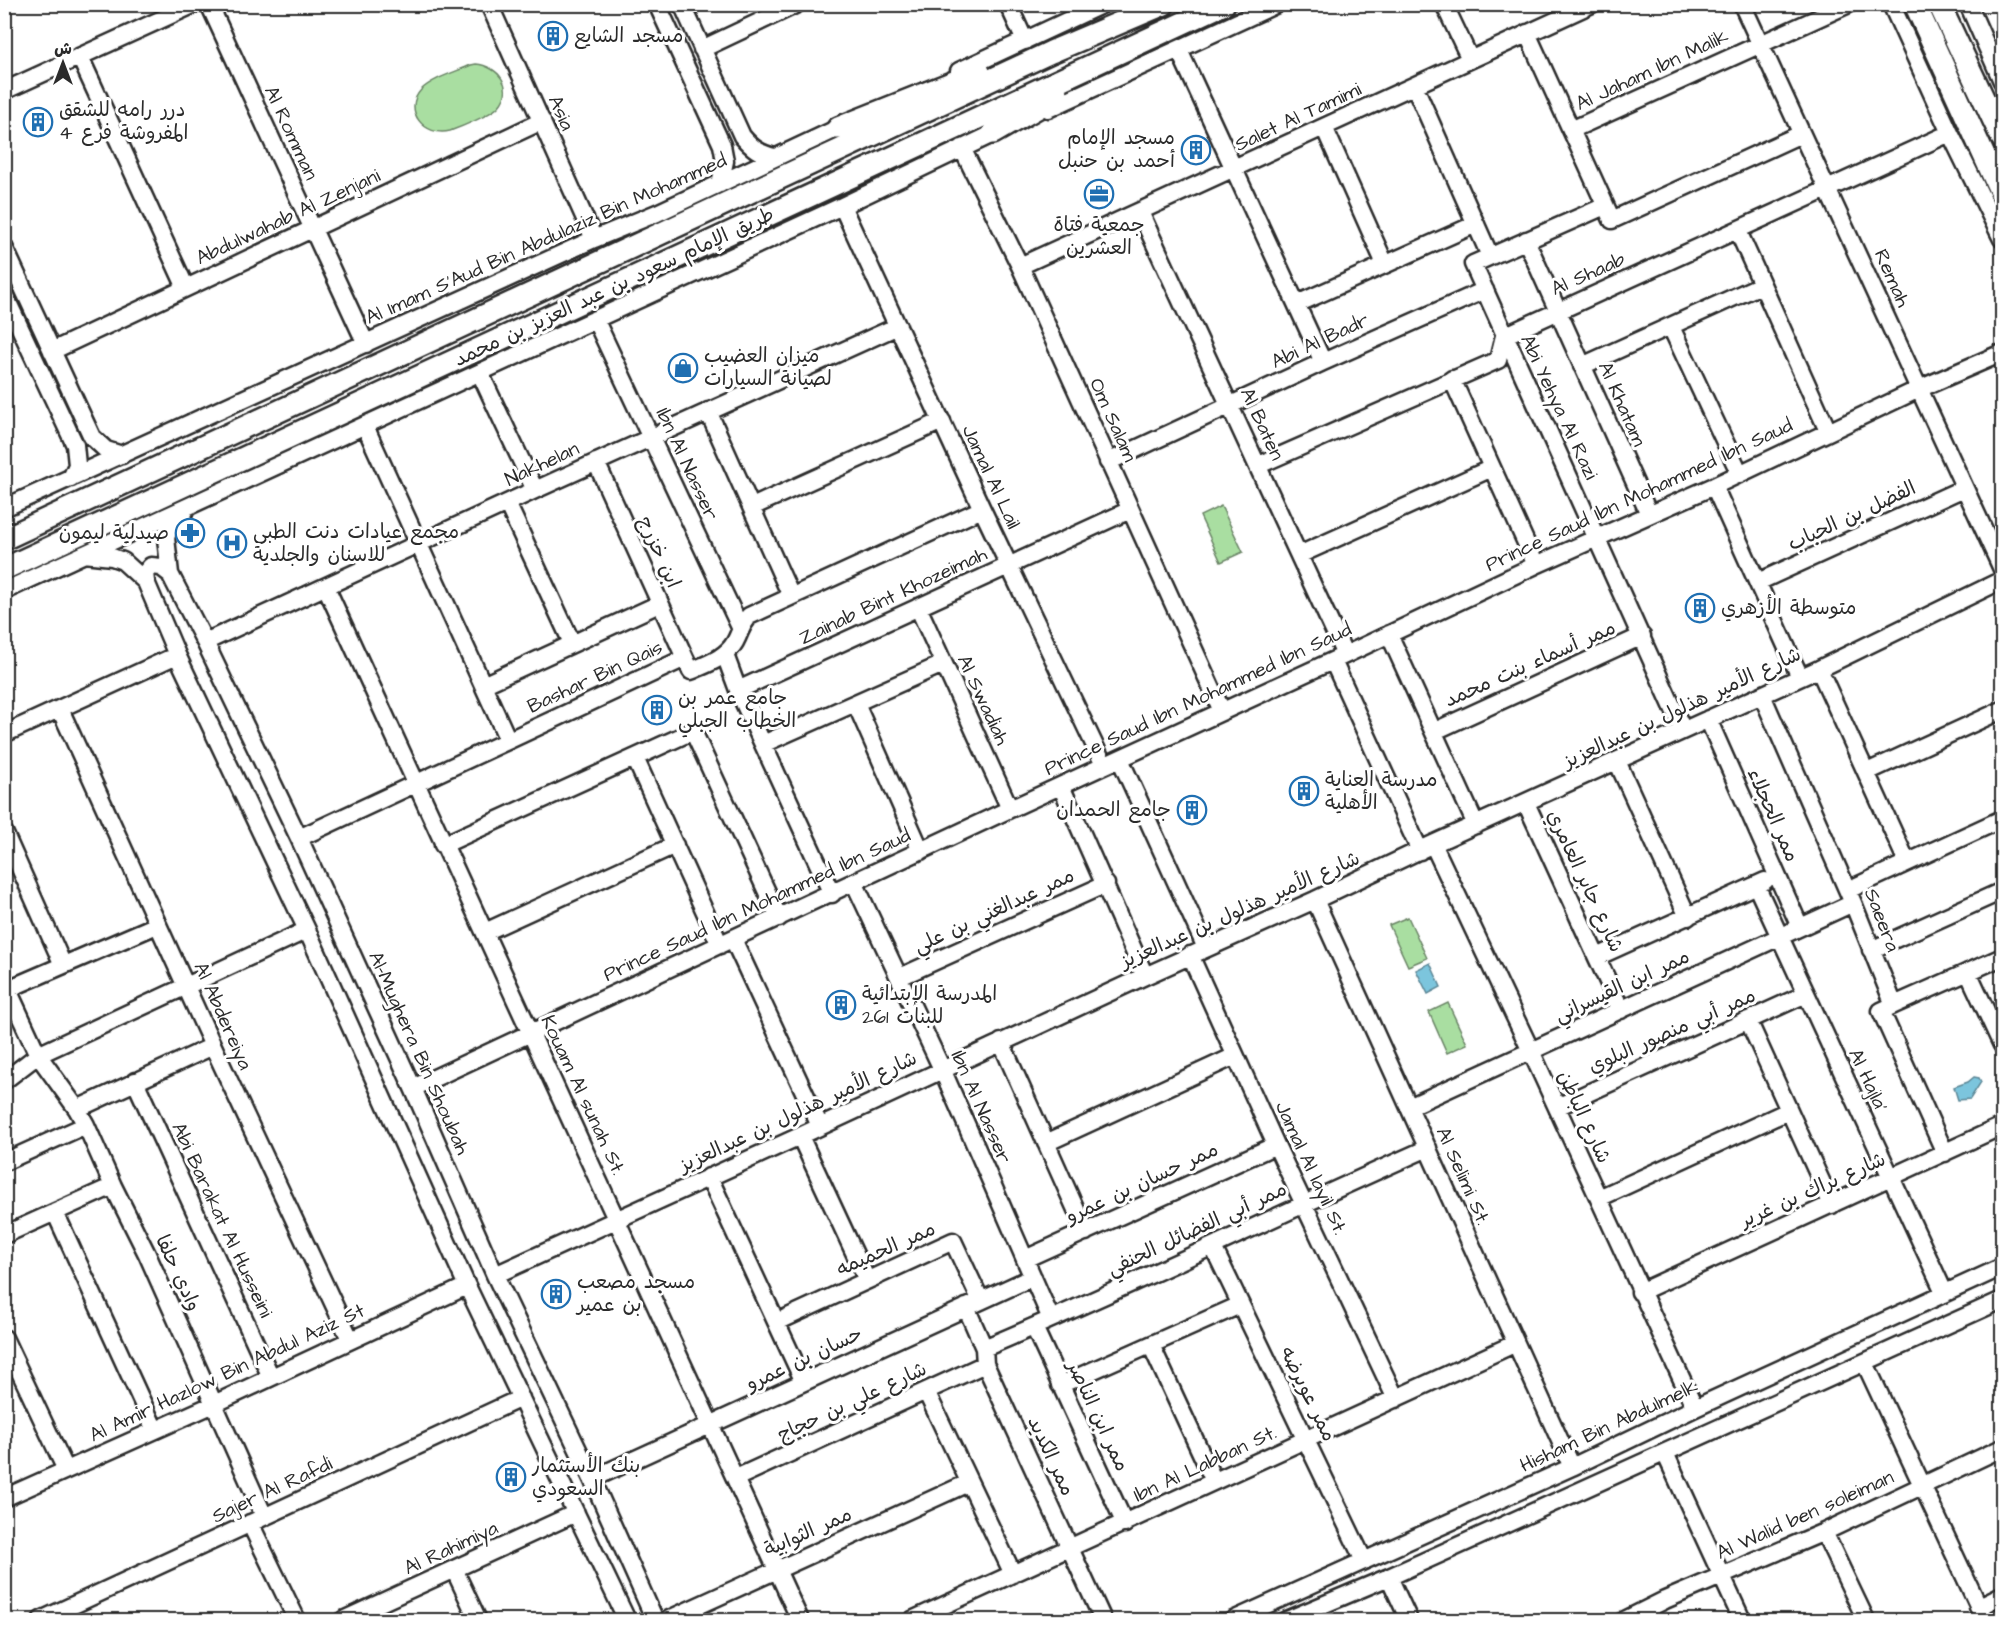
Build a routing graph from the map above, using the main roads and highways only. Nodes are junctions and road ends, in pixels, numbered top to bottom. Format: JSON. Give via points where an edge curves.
{"nodes":[{"id":1,"x":1164,"y":4,"type":"edge"},
{"id":2,"x":1224,"y":4,"type":"edge"},
{"id":3,"x":1915,"y":4,"type":"edge"},
{"id":4,"x":1939,"y":4,"type":"edge"},
{"id":5,"x":1188,"y":21,"type":"junction"},
{"id":6,"x":1052,"y":52,"type":"junction"},
{"id":7,"x":837,"y":128,"type":"road end"},
{"id":8,"x":993,"y":133,"type":"road end"},
{"id":9,"x":2002,"y":138,"type":"edge"},
{"id":10,"x":2002,"y":195,"type":"edge"},
{"id":11,"x":4,"y":538,"type":"edge"},
{"id":12,"x":4,"y":568,"type":"edge"}],
"edges":[{"from":1,"to":6,"type":"main road","name":"طريق الإمام سعود بن عبد العزيز بن محمد"},
{"from":2,"to":5,"type":"main road","name":"طريق الإمام سعود بن عبد العزيز بن محمد"},
{"from":3,"to":10,"type":"main road"},
{"from":4,"to":9,"type":"main road"},
{"from":5,"to":8,"type":"main road","via":[[1180,33]]},
{"from":5,"to":12,"type":"main road","name":"طريق الإمام سعود بن عبد العزيز بن محمد"},
{"from":6,"to":7,"type":"main road","via":[[1019,56]]},
{"from":6,"to":11,"type":"main road","name":"طريق الإمام سعود بن عبد العزيز بن محمد"}]}
